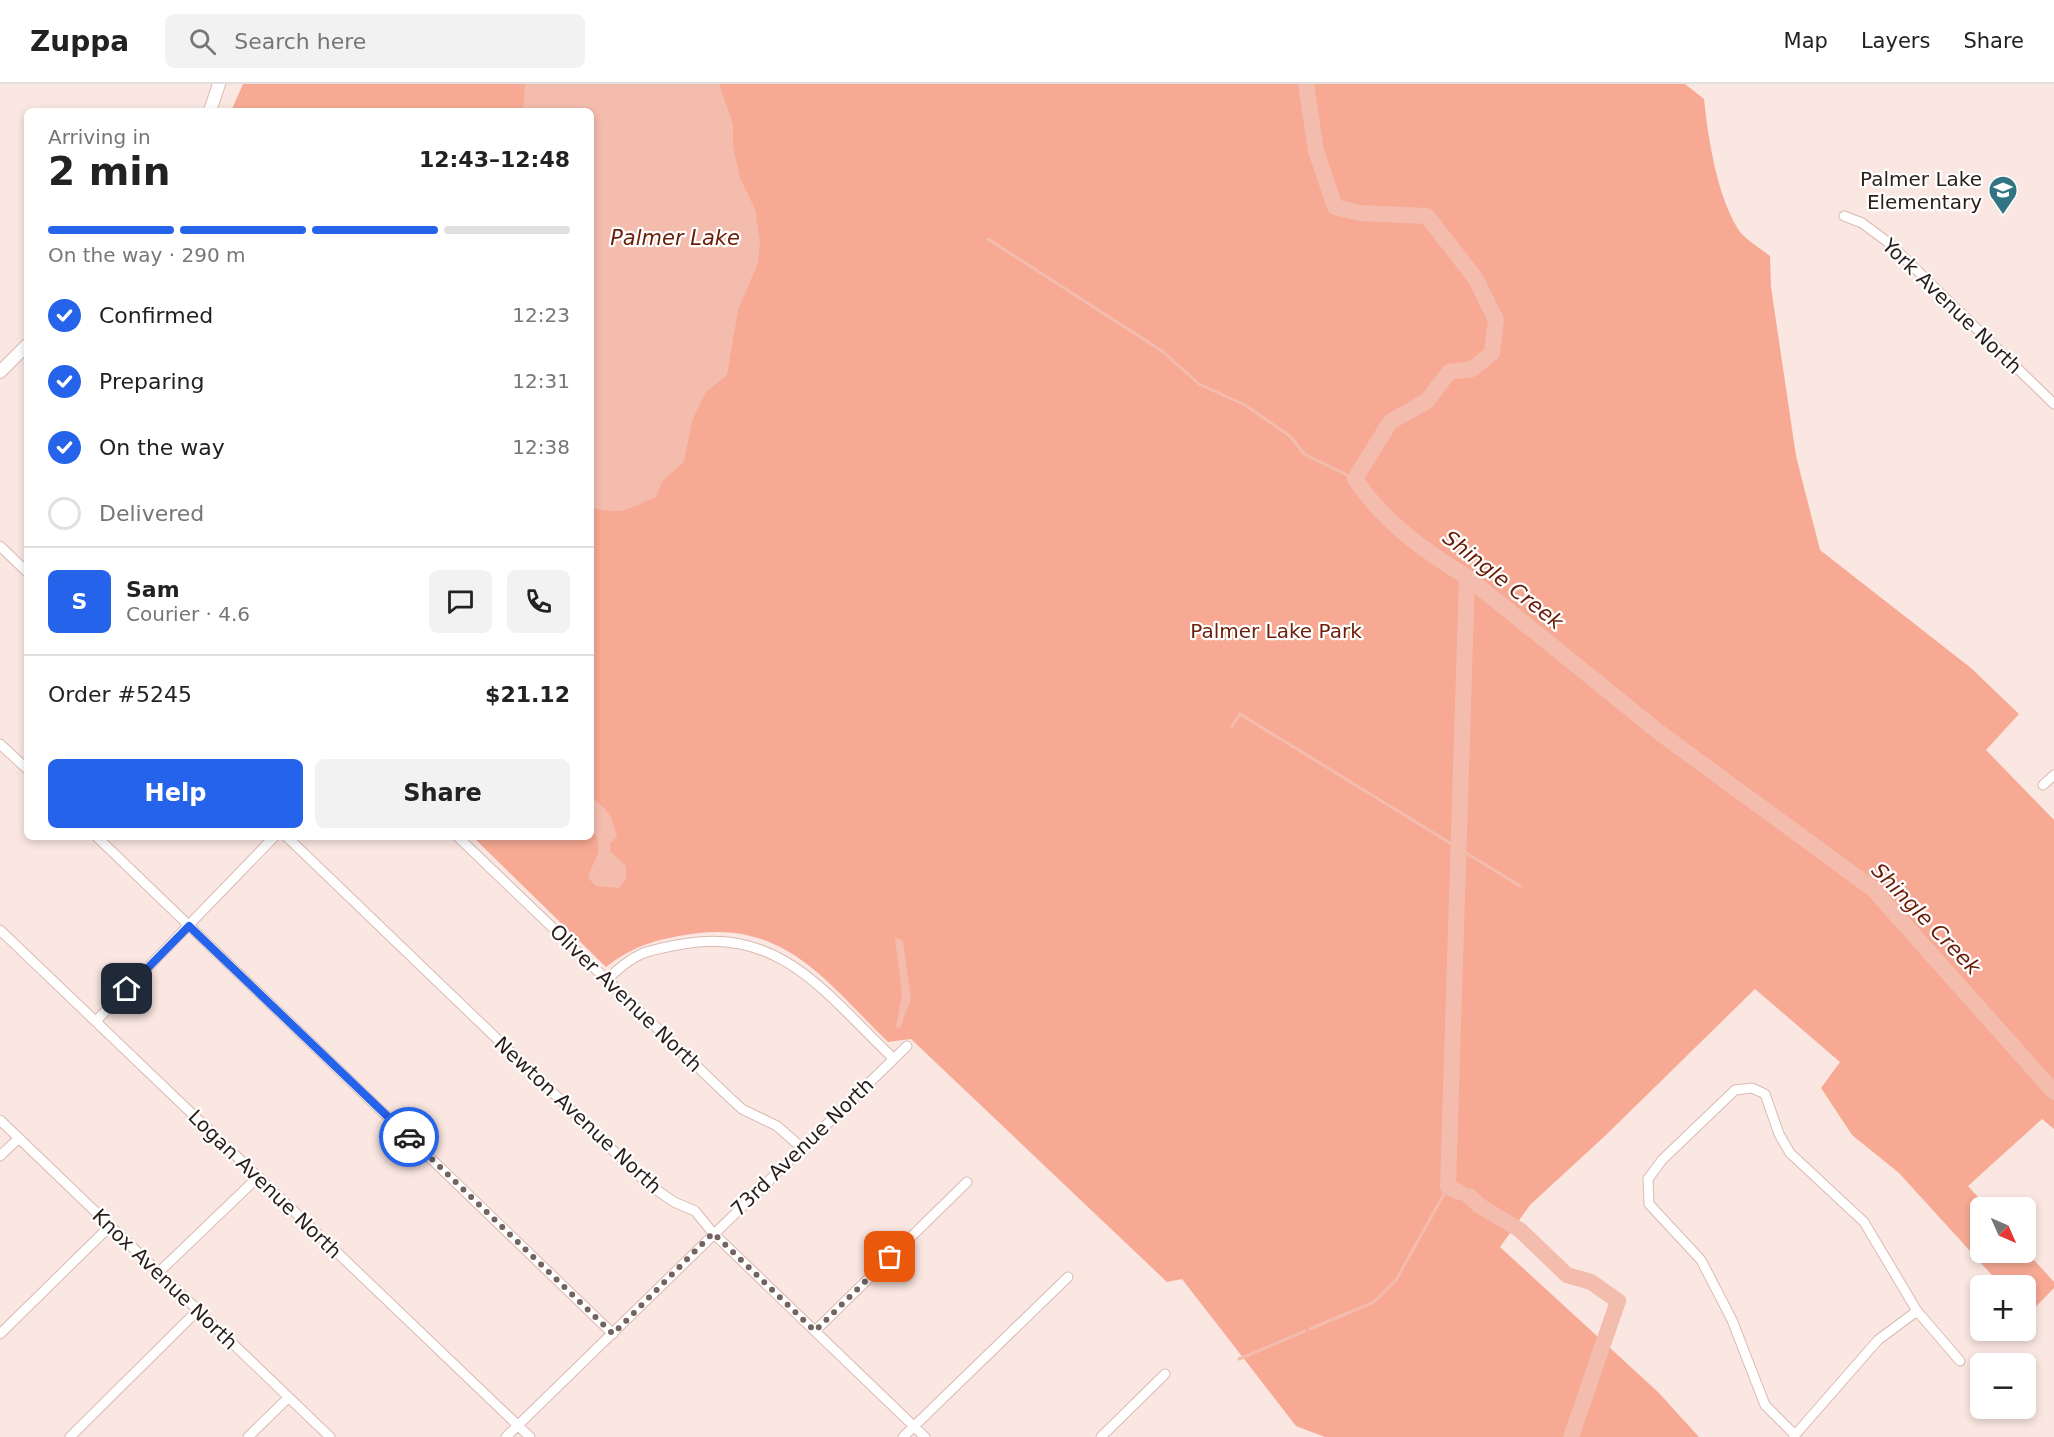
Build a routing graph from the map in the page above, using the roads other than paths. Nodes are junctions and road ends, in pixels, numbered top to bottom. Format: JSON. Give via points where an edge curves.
{"nodes":[{"id":1,"x":219,"y":84,"type":"edge"},
{"id":2,"x":211,"y":108,"type":"edge"},
{"id":3,"x":1844,"y":216,"type":"dead end"},
{"id":4,"x":24,"y":348,"type":"edge"},
{"id":5,"x":0,"y":372,"type":"edge"},
{"id":6,"x":2054,"y":404,"type":"edge"},
{"id":7,"x":0,"y":546,"type":"edge"},
{"id":8,"x":24,"y":569,"type":"edge"},
{"id":9,"x":0,"y":744,"type":"edge"},
{"id":10,"x":24,"y":766,"type":"edge"},
{"id":11,"x":2054,"y":775,"type":"edge"},
{"id":12,"x":2043,"y":785,"type":"dead end"},
{"id":13,"x":100,"y":840,"type":"edge"},
{"id":14,"x":271,"y":840,"type":"edge"},
{"id":15,"x":290,"y":840,"type":"edge"},
{"id":16,"x":461,"y":840,"type":"edge"},
{"id":17,"x":189,"y":926,"type":"junction"},
{"id":18,"x":0,"y":930,"type":"edge"},
{"id":19,"x":607,"y":980,"type":"junction"},
{"id":20,"x":96,"y":1022,"type":"junction"},
{"id":21,"x":908,"y":1046,"type":"dead end"},
{"id":22,"x":894,"y":1059,"type":"junction"},
{"id":23,"x":0,"y":1120,"type":"edge"},
{"id":24,"x":19,"y":1138,"type":"junction"},
{"id":25,"x":802,"y":1148,"type":"junction"},
{"id":26,"x":0,"y":1156,"type":"edge"},
{"id":27,"x":258,"y":1177,"type":"junction"},
{"id":28,"x":967,"y":1182,"type":"dead end"},
{"id":29,"x":110,"y":1226,"type":"junction"},
{"id":30,"x":713,"y":1233,"type":"junction"},
{"id":31,"x":158,"y":1273,"type":"junction"},
{"id":32,"x":1068,"y":1277,"type":"dead end"},
{"id":33,"x":197,"y":1311,"type":"junction"},
{"id":34,"x":1917,"y":1311,"type":"junction"},
{"id":35,"x":815,"y":1331,"type":"junction"},
{"id":36,"x":0,"y":1334,"type":"edge"},
{"id":37,"x":613,"y":1334,"type":"junction"},
{"id":38,"x":1960,"y":1361,"type":"dead end"},
{"id":39,"x":1165,"y":1374,"type":"dead end"},
{"id":40,"x":288,"y":1398,"type":"junction"},
{"id":41,"x":518,"y":1425,"type":"junction"},
{"id":42,"x":914,"y":1426,"type":"junction"},
{"id":43,"x":1795,"y":1436,"type":"edge"},
{"id":44,"x":70,"y":1437,"type":"edge"},
{"id":45,"x":248,"y":1437,"type":"edge"},
{"id":46,"x":330,"y":1437,"type":"edge"},
{"id":47,"x":506,"y":1437,"type":"edge"},
{"id":48,"x":530,"y":1437,"type":"edge"},
{"id":49,"x":903,"y":1437,"type":"edge"},
{"id":50,"x":925,"y":1437,"type":"edge"},
{"id":51,"x":1101,"y":1437,"type":"edge"}],
"edges":[{"from":1,"to":2,"type":"street"},
{"from":3,"to":6,"type":"street","name":"York Avenue North","via":[[1862,223],[1889,243]]},
{"from":4,"to":5,"type":"street"},
{"from":7,"to":8,"type":"street"},
{"from":9,"to":10,"type":"street"},
{"from":11,"to":12,"type":"street"},
{"from":13,"to":17,"type":"street"},
{"from":14,"to":17,"type":"street"},
{"from":15,"to":30,"type":"street","name":"Newton Avenue North","via":[[648,1184],[666,1198],[695,1211]]},
{"from":16,"to":19,"type":"street","name":"Oliver Avenue North"},
{"from":17,"to":20,"type":"street"},
{"from":17,"to":37,"type":"street"},
{"from":18,"to":20,"type":"street","name":"Logan Avenue North"},
{"from":19,"to":22,"type":"street","via":[[643,951],[698,941],[744,943],[788,960]]},
{"from":19,"to":25,"type":"street","name":"Oliver Avenue North","via":[[742,1109],[777,1126]]},
{"from":20,"to":27,"type":"street","name":"Logan Avenue North"},
{"from":21,"to":22,"type":"street","name":"73rd Avenue North"},
{"from":22,"to":25,"type":"street","name":"73rd Avenue North"},
{"from":23,"to":24,"type":"street","name":"Knox Avenue North"},
{"from":24,"to":26,"type":"street"},
{"from":24,"to":29,"type":"street","name":"Knox Avenue North"},
{"from":25,"to":30,"type":"street","name":"73rd Avenue North"},
{"from":27,"to":31,"type":"street"},
{"from":27,"to":41,"type":"street","name":"Logan Avenue North"},
{"from":28,"to":35,"type":"street"},
{"from":29,"to":31,"type":"street","name":"Knox Avenue North"},
{"from":29,"to":36,"type":"street"},
{"from":30,"to":35,"type":"street","name":"Newton Avenue North"},
{"from":30,"to":37,"type":"street","name":"73rd Avenue North"},
{"from":31,"to":33,"type":"street","name":"Knox Avenue North"},
{"from":32,"to":42,"type":"street"},
{"from":33,"to":40,"type":"street","name":"Knox Avenue North"},
{"from":33,"to":44,"type":"street"},
{"from":34,"to":38,"type":"street"},
{"from":34,"to":43,"type":"street","via":[[1878,1340]]},
{"from":34,"to":43,"type":"street","via":[[1874,1235],[1790,1153],[1765,1094],[1752,1088],[1735,1090],[1662,1160],[1648,1179],[1649,1204],[1701,1260],[1732,1320],[1765,1405]]},
{"from":35,"to":42,"type":"street","name":"Newton Avenue North"},
{"from":37,"to":41,"type":"street","name":"73rd Avenue North"},
{"from":39,"to":51,"type":"street"},
{"from":40,"to":45,"type":"street"},
{"from":40,"to":46,"type":"street","name":"Knox Avenue North"},
{"from":41,"to":47,"type":"street","name":"73rd Avenue North"},
{"from":41,"to":48,"type":"street","name":"Logan Avenue North"},
{"from":42,"to":49,"type":"street"},
{"from":42,"to":50,"type":"street","name":"Newton Avenue North"}]}
